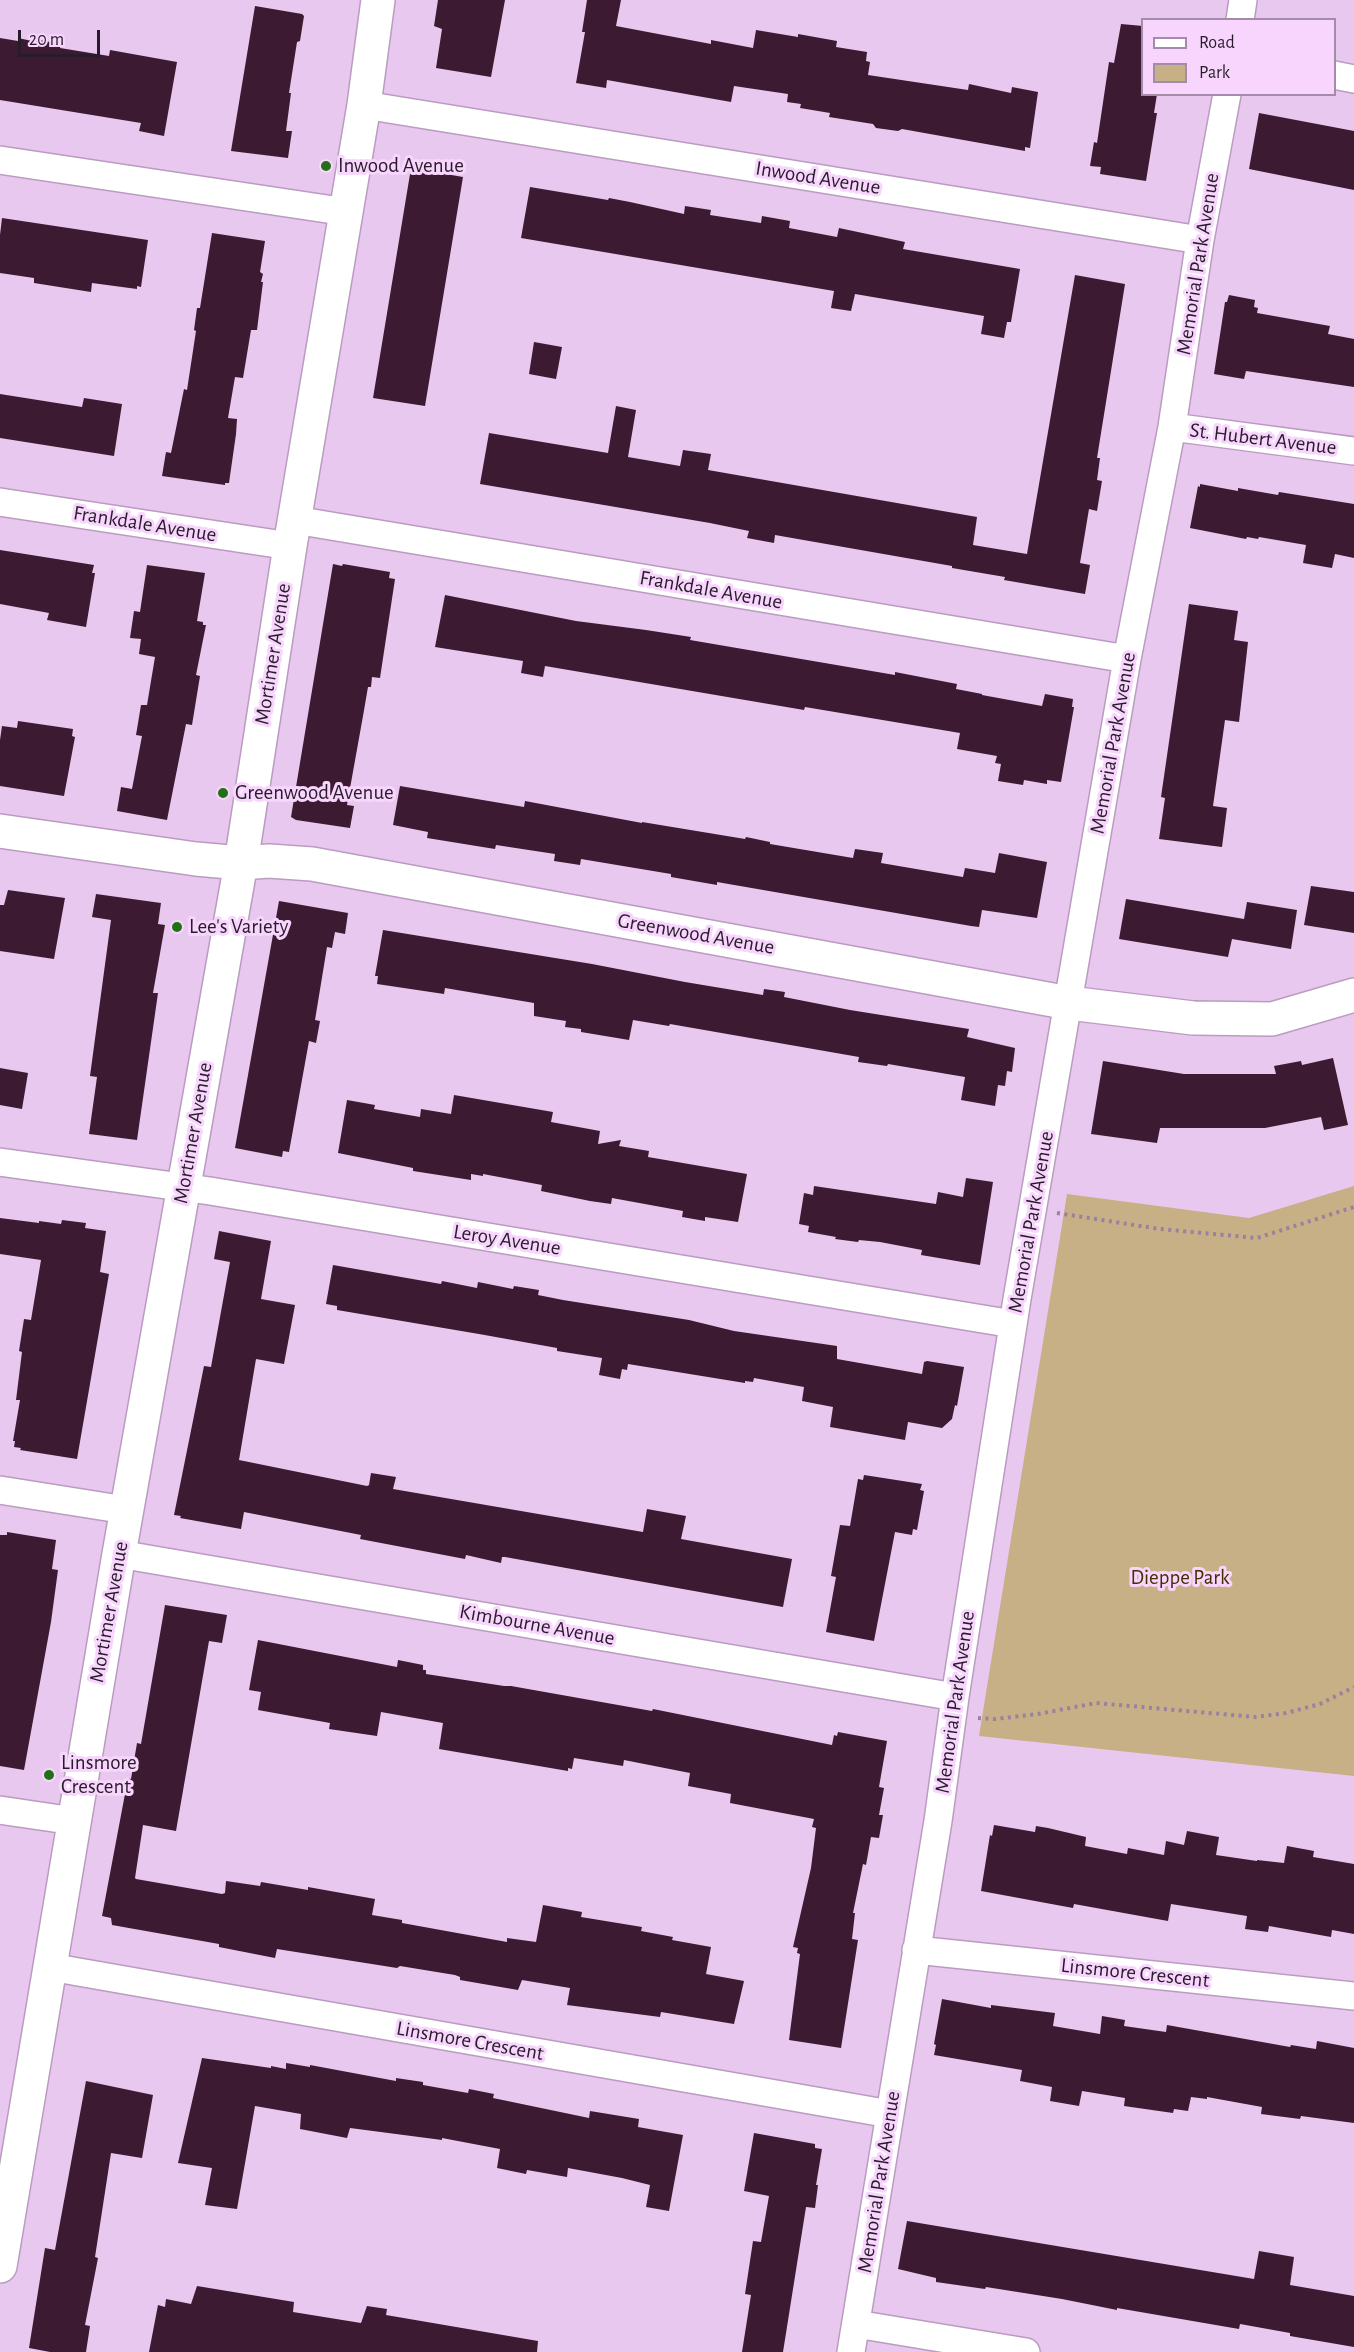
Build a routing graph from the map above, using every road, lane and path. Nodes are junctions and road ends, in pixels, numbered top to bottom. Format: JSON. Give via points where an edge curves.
{"nodes":[{"id":1,"x":378,"y":0,"type":"edge"},
{"id":2,"x":1244,"y":0,"type":"edge"},
{"id":3,"x":1240,"y":18,"type":"edge"},
{"id":4,"x":1336,"y":75,"type":"edge"},
{"id":5,"x":1354,"y":79,"type":"edge"},
{"id":6,"x":1227,"y":96,"type":"edge"},
{"id":7,"x":364,"y":105,"type":"junction"},
{"id":8,"x":0,"y":160,"type":"edge"},
{"id":9,"x":347,"y":212,"type":"junction"},
{"id":10,"x":1200,"y":240,"type":"junction"},
{"id":11,"x":1172,"y":427,"type":"junction"},
{"id":12,"x":1354,"y":451,"type":"edge"},
{"id":13,"x":0,"y":502,"type":"edge"},
{"id":14,"x":292,"y":533,"type":"junction"},
{"id":15,"x":1127,"y":659,"type":"junction"},
{"id":16,"x":0,"y":831,"type":"edge"},
{"id":17,"x":241,"y":863,"type":"junction"},
{"id":18,"x":1354,"y":995,"type":"edge"},
{"id":19,"x":1069,"y":1002,"type":"junction"},
{"id":20,"x":0,"y":1162,"type":"edge"},
{"id":21,"x":183,"y":1187,"type":"junction"},
{"id":22,"x":1354,"y":1207,"type":"edge"},
{"id":23,"x":1033,"y":1209,"type":"junction"},
{"id":24,"x":1013,"y":1324,"type":"junction"},
{"id":25,"x":0,"y":1490,"type":"edge"},
{"id":26,"x":126,"y":1510,"type":"junction"},
{"id":27,"x":119,"y":1554,"type":"junction"},
{"id":28,"x":1354,"y":1687,"type":"edge"},
{"id":29,"x":955,"y":1697,"type":"junction"},
{"id":30,"x":978,"y":1718,"type":"dead end"},
{"id":31,"x":0,"y":1810,"type":"edge"},
{"id":32,"x":74,"y":1821,"type":"junction"},
{"id":33,"x":916,"y":1950,"type":"junction"},
{"id":34,"x":50,"y":1967,"type":"junction"},
{"id":35,"x":1354,"y":1996,"type":"edge"},
{"id":36,"x":890,"y":2114,"type":"junction"},
{"id":37,"x":9,"y":2153,"type":"edge"},
{"id":38,"x":0,"y":2266,"type":"edge"},
{"id":39,"x":856,"y":2324,"type":"junction"},
{"id":40,"x":850,"y":2352,"type":"edge"},
{"id":41,"x":1026,"y":2352,"type":"edge"}],
"edges":[{"from":1,"to":7,"type":"street","name":"Mortimer Avenue"},
{"from":2,"to":3,"type":"street"},
{"from":4,"to":5,"type":"street"},
{"from":6,"to":10,"type":"street","name":"Memorial Park Avenue"},
{"from":7,"to":9,"type":"street","name":"Mortimer Avenue"},
{"from":7,"to":10,"type":"street","name":"Inwood Avenue"},
{"from":8,"to":9,"type":"street"},
{"from":9,"to":14,"type":"street","name":"Mortimer Avenue"},
{"from":10,"to":11,"type":"street","name":"Memorial Park Avenue"},
{"from":11,"to":12,"type":"street","name":"St. Hubert Avenue"},
{"from":11,"to":15,"type":"street","name":"Memorial Park Avenue"},
{"from":13,"to":14,"type":"street","name":"Frankdale Avenue"},
{"from":14,"to":15,"type":"street","name":"Frankdale Avenue"},
{"from":14,"to":17,"type":"street","name":"Mortimer Avenue"},
{"from":15,"to":19,"type":"street","name":"Memorial Park Avenue"},
{"from":16,"to":17,"type":"street","name":"Greenwood Avenue"},
{"from":17,"to":19,"type":"street","name":"Greenwood Avenue","via":[[312,864]]},
{"from":17,"to":21,"type":"street","name":"Mortimer Avenue"},
{"from":18,"to":19,"type":"street","name":"Greenwood Avenue","via":[[1272,1019],[1193,1018]]},
{"from":19,"to":23,"type":"street","name":"Memorial Park Avenue"},
{"from":20,"to":21,"type":"street","name":"Leroy Avenue"},
{"from":21,"to":24,"type":"street","name":"Leroy Avenue"},
{"from":21,"to":26,"type":"street","name":"Mortimer Avenue"},
{"from":22,"to":23,"type":"path","via":[[1257,1238],[1160,1229]]},
{"from":23,"to":24,"type":"street","name":"Memorial Park Avenue"},
{"from":24,"to":29,"type":"street","name":"Memorial Park Avenue"},
{"from":25,"to":26,"type":"street"},
{"from":26,"to":27,"type":"street","name":"Mortimer Avenue"},
{"from":27,"to":29,"type":"street","name":"Kimbourne Avenue"},
{"from":27,"to":32,"type":"street","name":"Mortimer Avenue"},
{"from":28,"to":30,"type":"path","via":[[1320,1704],[1255,1717],[1096,1703],[1027,1716]]},
{"from":29,"to":33,"type":"street","name":"Memorial Park Avenue"},
{"from":31,"to":32,"type":"street"},
{"from":32,"to":34,"type":"street","name":"Mortimer Avenue"},
{"from":33,"to":35,"type":"street","name":"Linsmore Crescent"},
{"from":33,"to":36,"type":"street","name":"Memorial Park Avenue"},
{"from":34,"to":36,"type":"street","name":"Linsmore Crescent"},
{"from":34,"to":37,"type":"street","name":"Mortimer Avenue"},
{"from":36,"to":39,"type":"street","name":"Memorial Park Avenue"},
{"from":37,"to":38,"type":"street","name":"Mortimer Avenue"},
{"from":39,"to":40,"type":"street","name":"Memorial Park Avenue"},
{"from":39,"to":41,"type":"street"}]}
